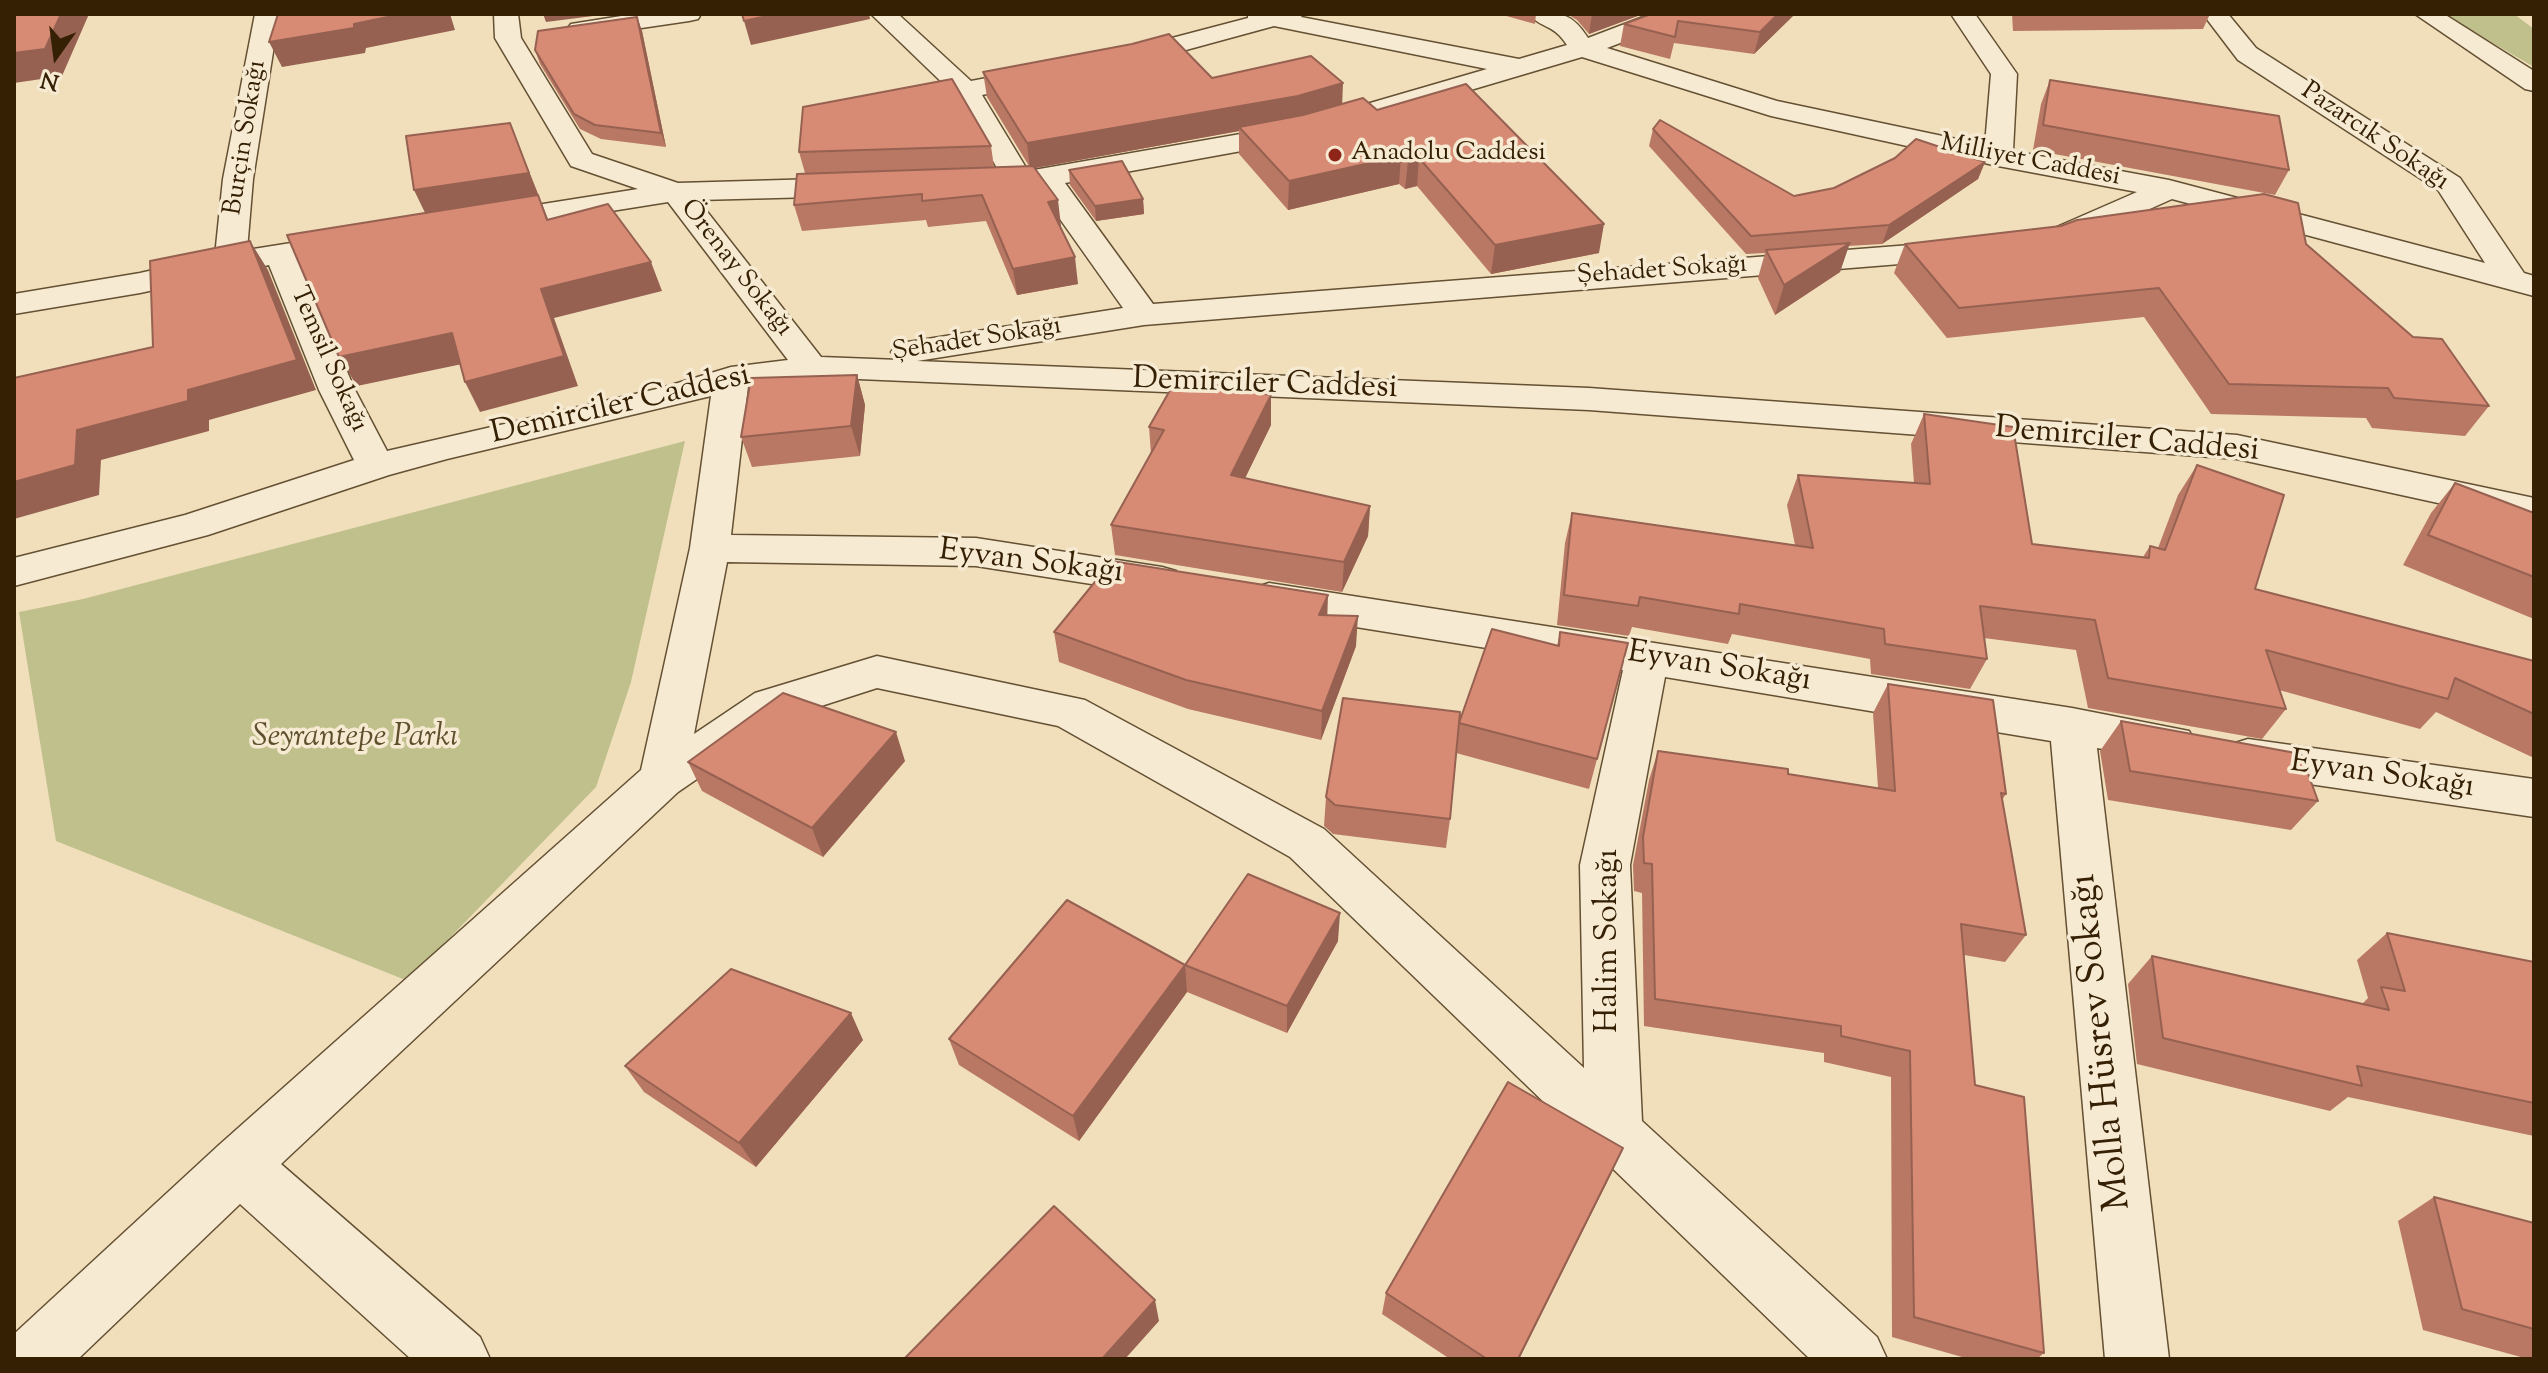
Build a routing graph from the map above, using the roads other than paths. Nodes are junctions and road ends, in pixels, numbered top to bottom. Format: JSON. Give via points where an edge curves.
{"nodes":[{"id":1,"x":267,"y":14,"type":"edge"},
{"id":2,"x":689,"y":14,"type":"edge"},
{"id":3,"x":883,"y":14,"type":"edge"},
{"id":4,"x":1541,"y":14,"type":"edge"},
{"id":5,"x":1674,"y":14,"type":"edge"},
{"id":6,"x":1963,"y":14,"type":"edge"},
{"id":7,"x":2215,"y":14,"type":"edge"},
{"id":8,"x":2427,"y":14,"type":"edge"},
{"id":9,"x":1271,"y":16,"type":"edge"},
{"id":10,"x":507,"y":26,"type":"edge"},
{"id":11,"x":1582,"y":49,"type":"junction"},
{"id":12,"x":1103,"y":64,"type":"edge"},
{"id":13,"x":1520,"y":68,"type":"junction"},
{"id":14,"x":1072,"y":70,"type":"edge"},
{"id":15,"x":2534,"y":83,"type":"edge"},
{"id":16,"x":965,"y":90,"type":"junction"},
{"id":17,"x":1998,"y":157,"type":"junction"},
{"id":18,"x":1033,"y":180,"type":"junction"},
{"id":19,"x":958,"y":184,"type":"edge"},
{"id":20,"x":879,"y":186,"type":"edge"},
{"id":21,"x":2169,"y":189,"type":"junction"},
{"id":22,"x":676,"y":192,"type":"junction"},
{"id":23,"x":463,"y":225,"type":"edge"},
{"id":24,"x":387,"y":237,"type":"edge"},
{"id":25,"x":280,"y":253,"type":"junction"},
{"id":26,"x":230,"y":262,"type":"junction"},
{"id":27,"x":2524,"y":284,"type":"edge"},
{"id":28,"x":14,"y":304,"type":"edge"},
{"id":29,"x":1144,"y":315,"type":"junction"},
{"id":30,"x":811,"y":367,"type":"junction"},
{"id":31,"x":731,"y":378,"type":"junction"},
{"id":32,"x":376,"y":466,"type":"junction"},
{"id":33,"x":2529,"y":511,"type":"edge"},
{"id":34,"x":710,"y":548,"type":"junction"},
{"id":35,"x":14,"y":572,"type":"edge"},
{"id":36,"x":1647,"y":658,"type":"junction"},
{"id":37,"x":2072,"y":725,"type":"junction"},
{"id":38,"x":662,"y":779,"type":"junction"},
{"id":39,"x":2534,"y":798,"type":"edge"},
{"id":40,"x":1614,"y":1132,"type":"junction"},
{"id":41,"x":239,"y":1165,"type":"junction"},
{"id":42,"x":33,"y":1359,"type":"edge"},
{"id":43,"x":458,"y":1359,"type":"edge"},
{"id":44,"x":1855,"y":1359,"type":"edge"},
{"id":45,"x":2137,"y":1359,"type":"edge"}],
"edges":[{"from":1,"to":26,"type":"street","name":"Burçin Sokağı","via":[[238,179]]},
{"from":2,"to":10,"type":"street","via":[[546,33]]},
{"from":3,"to":16,"type":"street"},
{"from":4,"to":11,"type":"street","via":[[1567,25]]},
{"from":5,"to":11,"type":"street"},
{"from":6,"to":17,"type":"street","via":[[2004,74]]},
{"from":7,"to":27,"type":"street","name":"Pazarcık Sokağı","via":[[2247,54],[2449,184]]},
{"from":8,"to":15,"type":"street"},
{"from":9,"to":12,"type":"street"},
{"from":9,"to":13,"type":"street"},
{"from":10,"to":22,"type":"street","name":"Örenay Sokağı","via":[[581,160]]},
{"from":11,"to":13,"type":"street"},
{"from":11,"to":17,"type":"street","name":"Milliyet Caddesi","via":[[1771,108]]},
{"from":13,"to":18,"type":"street","via":[[1302,132]]},
{"from":14,"to":16,"type":"street"},
{"from":16,"to":18,"type":"street"},
{"from":17,"to":21,"type":"street","name":"Milliyet Caddesi"},
{"from":18,"to":19,"type":"street"},
{"from":18,"to":29,"type":"street"},
{"from":20,"to":22,"type":"street"},
{"from":21,"to":27,"type":"street","name":"Milliyet Caddesi"},
{"from":21,"to":29,"type":"street","name":"Şehadet Sokağı","via":[[2048,243]]},
{"from":22,"to":23,"type":"street"},
{"from":22,"to":30,"type":"street","name":"Örenay Sokağı"},
{"from":24,"to":25,"type":"street"},
{"from":25,"to":26,"type":"street"},
{"from":25,"to":32,"type":"street","name":"Temsil Sokağı","via":[[337,390]]},
{"from":26,"to":28,"type":"street"},
{"from":29,"to":30,"type":"street","name":"Şehadet Sokağı"},
{"from":30,"to":31,"type":"street","name":"Demirciler Caddesi"},
{"from":30,"to":33,"type":"street","name":"Demirciler Caddesi","via":[[1589,399],[2237,447]]},
{"from":31,"to":32,"type":"street","name":"Demirciler Caddesi"},
{"from":31,"to":34,"type":"street"},
{"from":32,"to":35,"type":"street","name":"Demirciler Caddesi","via":[[194,526]]},
{"from":34,"to":36,"type":"street","name":"Eyvan Sokağı","via":[[976,552]]},
{"from":34,"to":38,"type":"street"},
{"from":36,"to":37,"type":"street","name":"Eyvan Sokağı"},
{"from":36,"to":40,"type":"street","name":"Halim Sokağı","via":[[1605,865]]},
{"from":37,"to":39,"type":"street","name":"Eyvan Sokağı","via":[[2269,761]]},
{"from":37,"to":45,"type":"street","name":"Molla Hüsrev Sokağı"},
{"from":38,"to":40,"type":"street","via":[[771,705],[877,672],[1069,712],[1307,843]]},
{"from":38,"to":41,"type":"street"},
{"from":40,"to":44,"type":"street"},
{"from":41,"to":42,"type":"street"},
{"from":41,"to":43,"type":"street"}]}
